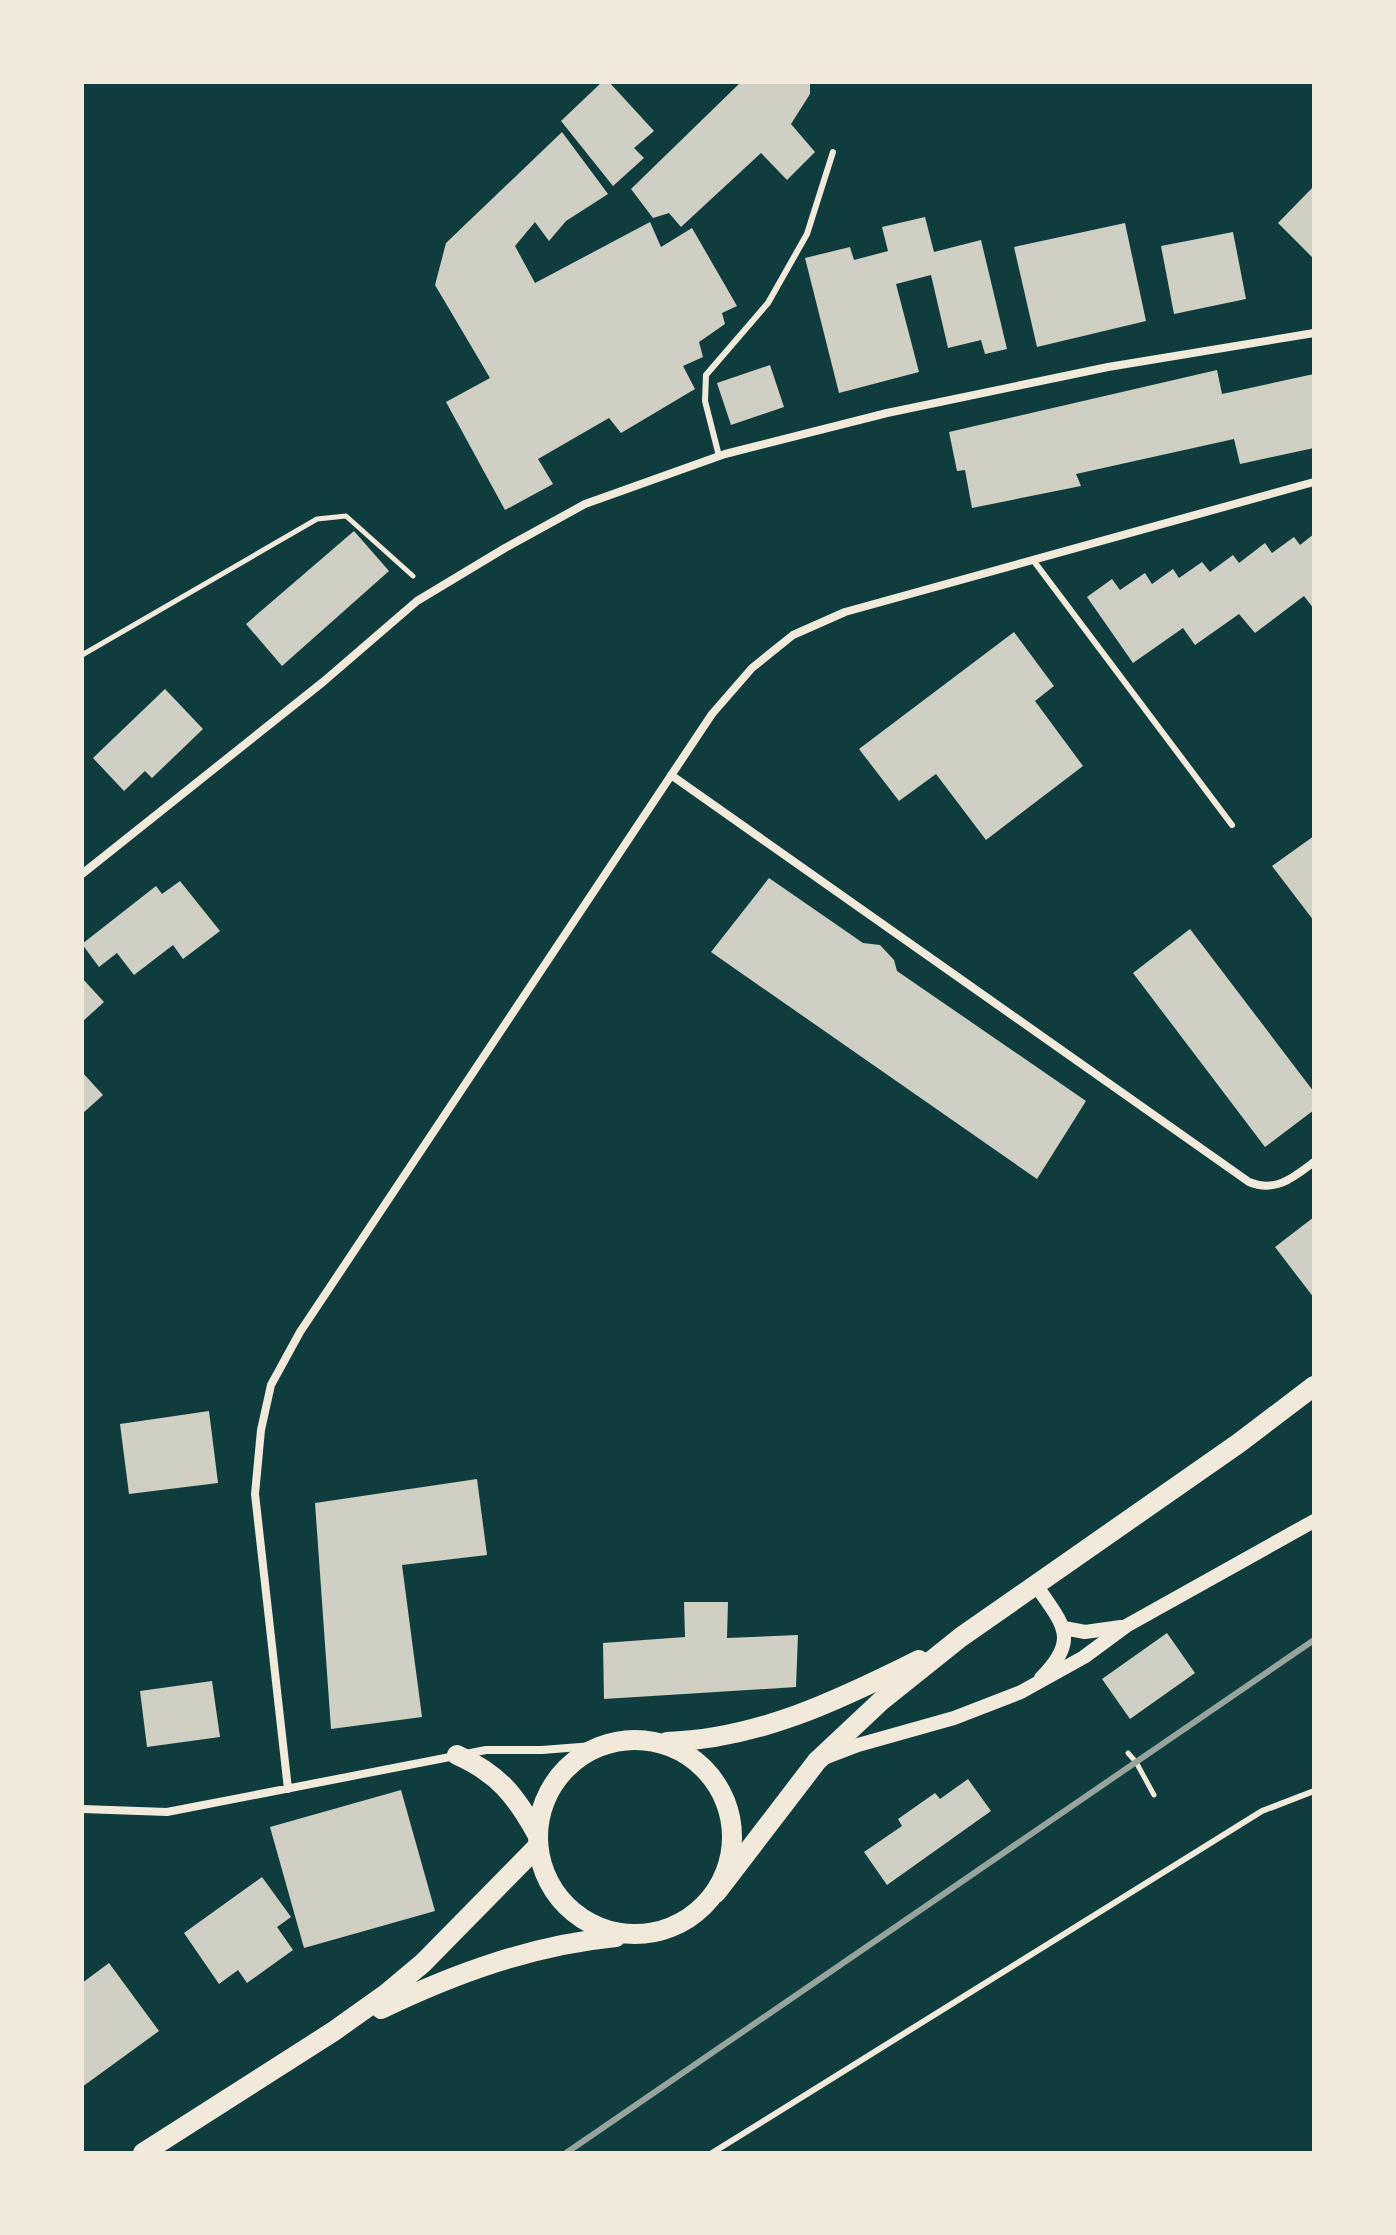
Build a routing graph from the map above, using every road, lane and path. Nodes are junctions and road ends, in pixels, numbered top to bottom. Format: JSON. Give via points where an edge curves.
{"nodes":[{"id":1,"x":833,"y":152,"type":"dead end"},
{"id":2,"x":1314,"y":333,"type":"edge"},
{"id":3,"x":719,"y":456,"type":"junction"},
{"id":4,"x":1314,"y":482,"type":"edge"},
{"id":5,"x":1033,"y":560,"type":"junction"},
{"id":6,"x":431,"y":593,"type":"junction"},
{"id":7,"x":82,"y":655,"type":"edge"},
{"id":8,"x":671,"y":775,"type":"junction"},
{"id":9,"x":1232,"y":825,"type":"dead end"},
{"id":10,"x":82,"y":874,"type":"edge"},
{"id":11,"x":1314,"y":1162,"type":"edge"},
{"id":12,"x":1314,"y":1386,"type":"edge"},
{"id":13,"x":1314,"y":1521,"type":"edge"},
{"id":14,"x":1036,"y":1585,"type":"junction"},
{"id":15,"x":1126,"y":1626,"type":"junction"},
{"id":16,"x":1064,"y":1628,"type":"junction"},
{"id":17,"x":961,"y":1637,"type":"junction"},
{"id":18,"x":1021,"y":1692,"type":"junction"},
{"id":19,"x":661,"y":1743,"type":"junction"},
{"id":20,"x":606,"y":1745,"type":"junction"},
{"id":21,"x":1128,"y":1753,"type":"dead end"},
{"id":22,"x":457,"y":1755,"type":"junction"},
{"id":23,"x":817,"y":1761,"type":"junction"},
{"id":24,"x":288,"y":1789,"type":"junction"},
{"id":25,"x":1314,"y":1791,"type":"edge"},
{"id":26,"x":1154,"y":1795,"type":"dead end"},
{"id":27,"x":82,"y":1809,"type":"edge"},
{"id":28,"x":537,"y":1841,"type":"junction"},
{"id":29,"x":716,"y":1893,"type":"junction"},
{"id":30,"x":636,"y":1935,"type":"junction"},
{"id":31,"x":334,"y":2031,"type":"junction"},
{"id":32,"x":143,"y":2153,"type":"edge"},
{"id":33,"x":712,"y":2153,"type":"edge"}],
"edges":[{"from":1,"to":3,"type":"lane","via":[[807,234],[768,303],[706,375],[705,401]]},
{"from":2,"to":3,"type":"street","via":[[1094,370],[887,413]]},
{"from":3,"to":6,"type":"street","via":[[585,504]]},
{"from":4,"to":5,"type":"street"},
{"from":5,"to":8,"type":"street","via":[[845,612],[793,635],[752,668],[712,714]]},
{"from":5,"to":9,"type":"lane"},
{"from":6,"to":7,"type":"path","via":[[346,516],[317,519]]},
{"from":6,"to":10,"type":"street"},
{"from":8,"to":11,"type":"street","via":[[1249,1182],[1263,1188],[1280,1185]]},
{"from":8,"to":24,"type":"street","via":[[300,1332],[271,1385],[255,1494]]},
{"from":12,"to":14,"type":"main road"},
{"from":13,"to":15,"type":"street"},
{"from":14,"to":16,"type":"street"},
{"from":14,"to":17,"type":"main road"},
{"from":15,"to":16,"type":"street","via":[[1085,1632]]},
{"from":15,"to":18,"type":"street"},
{"from":16,"to":18,"type":"street","via":[[1063,1647],[1052,1666]]},
{"from":17,"to":19,"type":"main road","via":[[842,1698],[786,1719],[719,1738]]},
{"from":17,"to":23,"type":"main road"},
{"from":18,"to":23,"type":"street"},
{"from":19,"to":20,"type":"main road","via":[[625,1739]]},
{"from":19,"to":29,"type":"main road","via":[[695,1760],[728,1803],[733,1845]]},
{"from":20,"to":22,"type":"street"},
{"from":20,"to":28,"type":"main road","via":[[576,1759],[553,1784],[539,1813]]},
{"from":21,"to":26,"type":"path"},
{"from":22,"to":24,"type":"street"},
{"from":22,"to":28,"type":"main road","via":[[505,1785],[523,1808]]},
{"from":23,"to":29,"type":"main road"},
{"from":24,"to":27,"type":"street","via":[[167,1812]]},
{"from":25,"to":33,"type":"lane","via":[[1262,1811]]},
{"from":28,"to":30,"type":"main road","via":[[546,1879],[563,1902],[588,1923]]},
{"from":28,"to":31,"type":"main road","via":[[423,1963]]},
{"from":29,"to":30,"type":"main road","via":[[676,1926]]},
{"from":30,"to":31,"type":"main road","via":[[526,1952],[418,1991]]},
{"from":31,"to":32,"type":"main road"}]}
